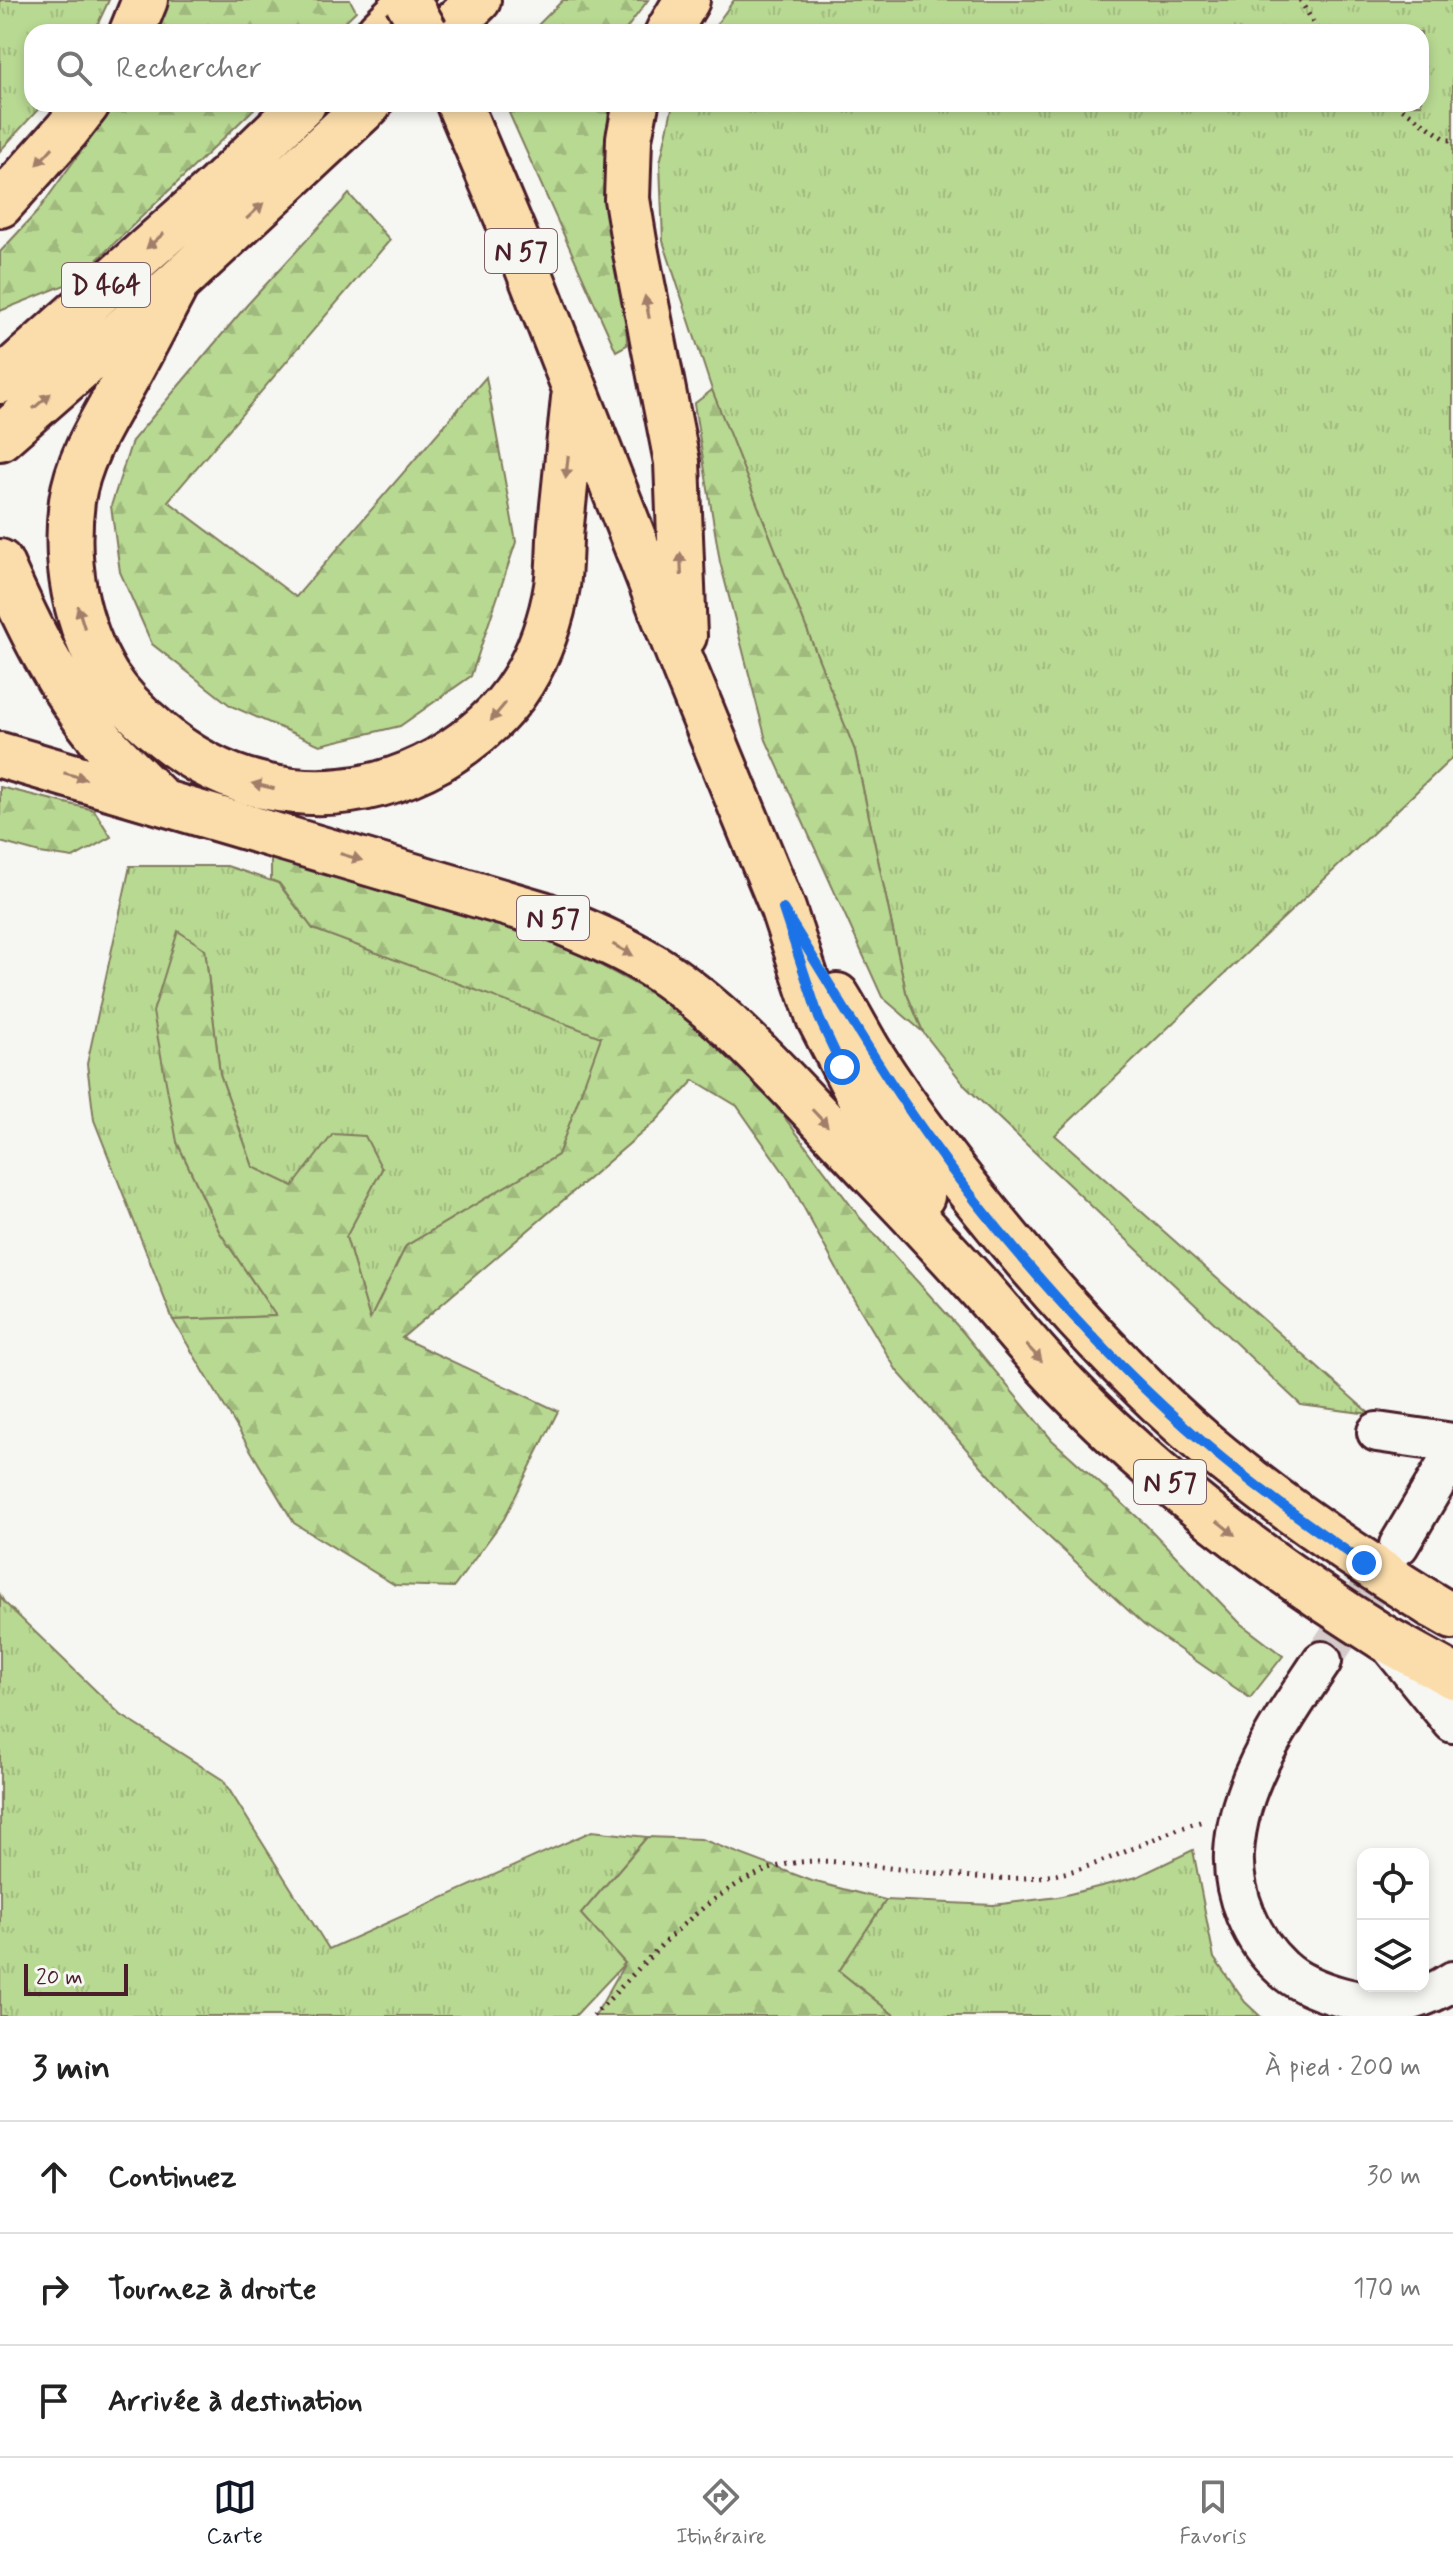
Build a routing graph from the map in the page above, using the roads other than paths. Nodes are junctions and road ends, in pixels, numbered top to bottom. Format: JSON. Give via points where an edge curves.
{"nodes":[{"id":1,"x":145,"y":0,"type":"edge"},
{"id":2,"x":409,"y":0,"type":"edge"},
{"id":3,"x":478,"y":0,"type":"edge"},
{"id":4,"x":687,"y":0,"type":"edge"},
{"id":5,"x":135,"y":24,"type":"edge"},
{"id":6,"x":386,"y":24,"type":"edge"},
{"id":7,"x":421,"y":24,"type":"edge"},
{"id":8,"x":453,"y":24,"type":"edge"},
{"id":9,"x":673,"y":24,"type":"edge"},
{"id":10,"x":81,"y":112,"type":"edge"},
{"id":11,"x":295,"y":112,"type":"edge"},
{"id":12,"x":360,"y":112,"type":"edge"},
{"id":13,"x":463,"y":112,"type":"edge"},
{"id":14,"x":634,"y":112,"type":"edge"},
{"id":15,"x":0,"y":205,"type":"edge"},
{"id":16,"x":177,"y":283,"type":"junction"},
{"id":17,"x":0,"y":381,"type":"edge"},
{"id":18,"x":575,"y":390,"type":"junction"},
{"id":19,"x":0,"y":438,"type":"edge"},
{"id":20,"x":0,"y":562,"type":"edge"},
{"id":21,"x":685,"y":670,"type":"junction"},
{"id":22,"x":0,"y":755,"type":"edge"},
{"id":23,"x":160,"y":800,"type":"junction"},
{"id":24,"x":783,"y":909,"type":"junction"},
{"id":25,"x":984,"y":1293,"type":"junction"},
{"id":26,"x":1377,"y":1432,"type":"dead end"},
{"id":27,"x":1453,"y":1443,"type":"edge"},
{"id":28,"x":1453,"y":1454,"type":"edge"},
{"id":29,"x":1399,"y":1545,"type":"tunnel mouth"},
{"id":30,"x":1442,"y":1611,"type":"edge"},
{"id":31,"x":1384,"y":1638,"type":"junction"},
{"id":32,"x":1322,"y":1661,"type":"tunnel mouth"},
{"id":33,"x":1453,"y":1676,"type":"edge"},
{"id":34,"x":1453,"y":1723,"type":"edge"},
{"id":35,"x":1453,"y":1981,"type":"edge"}],
"edges":[{"from":1,"to":5,"type":"main road"},
{"from":2,"to":6,"type":"main road"},
{"from":2,"to":7,"type":"main road","bridge":true},
{"from":3,"to":8,"type":"main road"},
{"from":4,"to":9,"type":"main road"},
{"from":10,"to":15,"type":"main road","one_way":true},
{"from":11,"to":17,"type":"main road","number":"D 464","one_way":true},
{"from":16,"to":12,"type":"main road","number":"D 464","one_way":true},
{"from":13,"to":18,"type":"main road","number":"N 57"},
{"from":21,"to":14,"type":"main road","one_way":true,"via":[[677,462],[627,199]]},
{"from":18,"to":16,"type":"main road","one_way":true,"via":[[557,587],[547,629],[522,683],[492,720],[415,773],[363,789],[294,793],[234,779],[176,748],[137,715],[108,678],[88,640],[72,581],[69,541],[79,474]]},
{"from":19,"to":16,"type":"main road","number":"D 464","one_way":true},
{"from":18,"to":21,"type":"main road","number":"N 57"},
{"from":20,"to":23,"type":"main road","via":[[77,709]]},
{"from":21,"to":24,"type":"main road","number":"N 57"},
{"from":22,"to":23,"type":"main road","number":"N 57","one_way":true},
{"from":23,"to":25,"type":"main road","number":"N 57","one_way":true,"via":[[543,914],[652,966],[693,994],[775,1070]]},
{"from":24,"to":25,"type":"main road","number":"N 57","via":[[819,1018],[842,1067]]},
{"from":24,"to":30,"type":"main road","number":"N 57","via":[[869,1052],[928,1137],[1063,1303],[1205,1444],[1310,1525]]},
{"from":25,"to":31,"type":"main road","number":"N 57","one_way":true,"via":[[1068,1389],[1170,1482],[1282,1570]]},
{"from":26,"to":27,"type":"street"},
{"from":28,"to":29,"type":"street"},
{"from":31,"to":33,"type":"main road","number":"N 57"},
{"from":31,"to":34,"type":"street"},
{"from":32,"to":35,"type":"street","via":[[1276,1731],[1239,1815],[1234,1855],[1239,1900],[1252,1930],[1282,1968],[1312,1988],[1358,2002],[1407,2002]]}]}
